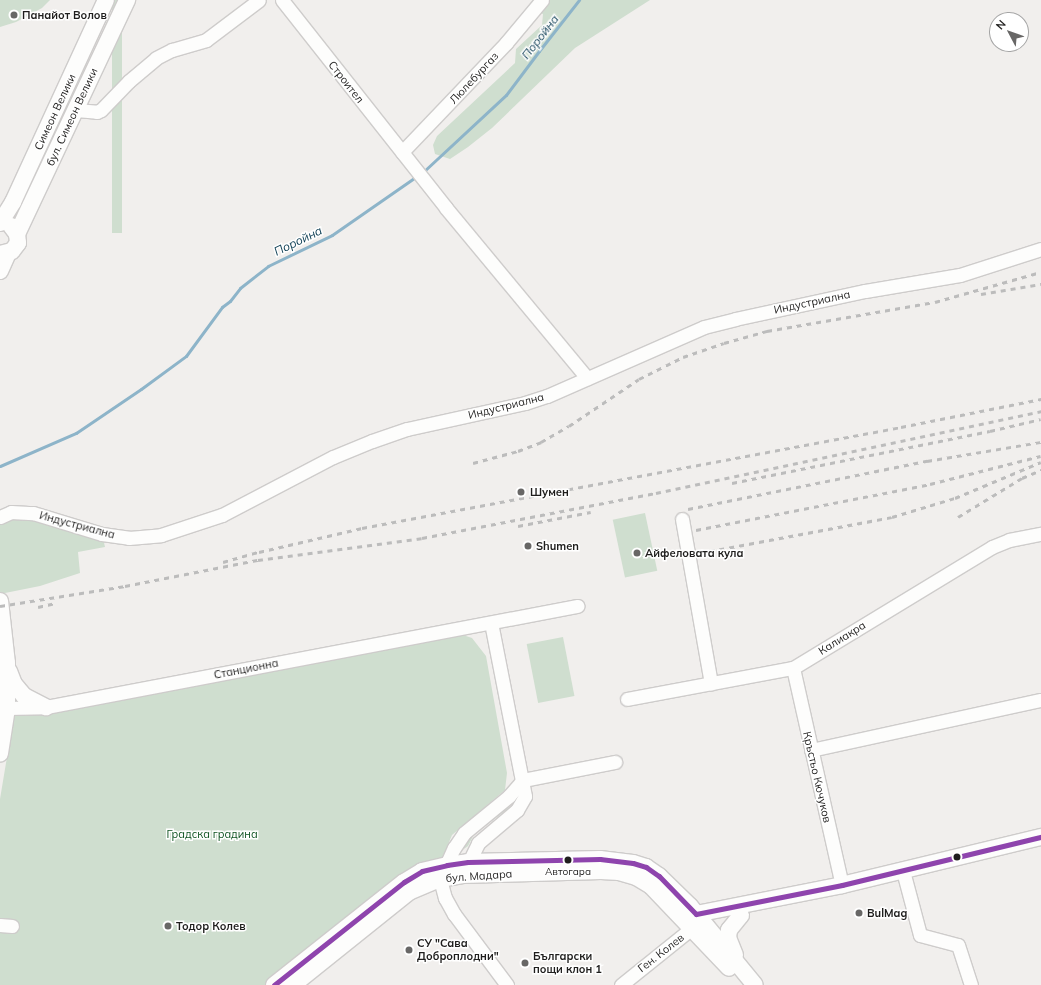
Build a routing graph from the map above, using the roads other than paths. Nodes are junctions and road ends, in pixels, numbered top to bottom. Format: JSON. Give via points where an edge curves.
{"nodes":[{"id":1,"x":106,"y":0,"type":"edge"},
{"id":2,"x":127,"y":0,"type":"edge"},
{"id":3,"x":259,"y":0,"type":"edge"},
{"id":4,"x":282,"y":0,"type":"edge"},
{"id":5,"x":542,"y":0,"type":"edge"},
{"id":6,"x":76,"y":110,"type":"junction"},
{"id":7,"x":406,"y":157,"type":"junction"},
{"id":8,"x":0,"y":223,"type":"edge"},
{"id":9,"x":17,"y":234,"type":"junction"},
{"id":10,"x":1041,"y":249,"type":"edge"},
{"id":11,"x":4,"y":254,"type":"edge"},
{"id":12,"x":0,"y":271,"type":"edge"},
{"id":13,"x":586,"y":378,"type":"junction"},
{"id":14,"x":0,"y":517,"type":"edge"},
{"id":15,"x":682,"y":519,"type":"dead end"},
{"id":16,"x":1041,"y":534,"type":"edge"},
{"id":17,"x":0,"y":601,"type":"edge"},
{"id":18,"x":577,"y":606,"type":"dead end"},
{"id":19,"x":490,"y":623,"type":"junction"},
{"id":20,"x":3,"y":668,"type":"edge"},
{"id":21,"x":793,"y":668,"type":"junction"},
{"id":22,"x":711,"y":683,"type":"junction"},
{"id":23,"x":627,"y":699,"type":"dead end"},
{"id":24,"x":1041,"y":700,"type":"edge"},
{"id":25,"x":46,"y":707,"type":"junction"},
{"id":26,"x":4,"y":708,"type":"edge"},
{"id":27,"x":811,"y":750,"type":"junction"},
{"id":28,"x":0,"y":753,"type":"edge"},
{"id":29,"x":615,"y":762,"type":"dead end"},
{"id":30,"x":523,"y":780,"type":"junction"},
{"id":31,"x":1041,"y":837,"type":"edge"},
{"id":32,"x":466,"y":868,"type":"junction"},
{"id":33,"x":903,"y":871,"type":"junction"},
{"id":34,"x":444,"y":872,"type":"junction"},
{"id":35,"x":842,"y":885,"type":"junction"},
{"id":36,"x":741,"y":915,"type":"junction"},
{"id":37,"x":693,"y":921,"type":"junction"},
{"id":38,"x":740,"y":965,"type":"junction"},
{"id":39,"x":274,"y":985,"type":"edge"},
{"id":40,"x":293,"y":985,"type":"edge"},
{"id":41,"x":507,"y":985,"type":"edge"},
{"id":42,"x":621,"y":985,"type":"edge"},
{"id":43,"x":746,"y":985,"type":"edge"},
{"id":44,"x":755,"y":985,"type":"edge"},
{"id":45,"x":971,"y":985,"type":"edge"}],
"edges":[{"from":1,"to":8,"type":"main road","name":"Симеон Велики","via":[[17,195]]},
{"from":2,"to":6,"type":"main road","name":"бул. Симеон Велики"},
{"from":3,"to":6,"type":"street","via":[[206,40],[156,58],[101,110]]},
{"from":4,"to":7,"type":"street","name":"Строител"},
{"from":5,"to":7,"type":"street","name":"Люлебургаз"},
{"from":6,"to":9,"type":"main road","name":"бул. Симеон Велики"},
{"from":7,"to":13,"type":"street","name":"Строител"},
{"from":8,"to":9,"type":"main road","via":[[9,225]]},
{"from":9,"to":11,"type":"main road","name":"бул. Симеон Велики","via":[[16,247]]},
{"from":10,"to":13,"type":"street","name":"Индустриална","via":[[960,275],[865,291],[711,326]]},
{"from":11,"to":12,"type":"main road"},
{"from":13,"to":14,"type":"street","name":"Индустриална","via":[[525,403],[408,429],[372,441],[333,457],[222,515],[160,535],[129,538],[102,534],[33,513],[11,512]]},
{"from":15,"to":22,"type":"street"},
{"from":16,"to":21,"type":"street","name":"Калиакра","via":[[1009,540],[992,547]]},
{"from":17,"to":20,"type":"main road"},
{"from":18,"to":19,"type":"street","name":"Станционна"},
{"from":19,"to":25,"type":"street","name":"Станционна"},
{"from":19,"to":30,"type":"street"},
{"from":20,"to":25,"type":"main road","via":[[24,696]]},
{"from":20,"to":26,"type":"main road"},
{"from":21,"to":22,"type":"street","name":"Калиакра"},
{"from":21,"to":27,"type":"street","name":"Кръстьо Кючуков"},
{"from":22,"to":23,"type":"street","name":"Калиакра"},
{"from":24,"to":27,"type":"street"},
{"from":25,"to":26,"type":"street","name":"Станционна"},
{"from":26,"to":28,"type":"main road"},
{"from":27,"to":35,"type":"street","name":"Кръстьо Кючуков"},
{"from":29,"to":30,"type":"street"},
{"from":30,"to":32,"type":"street","via":[[525,796],[522,803],[478,843]]},
{"from":30,"to":34,"type":"street","via":[[509,796],[464,833],[454,848]]},
{"from":31,"to":33,"type":"main road"},
{"from":32,"to":34,"type":"main road","name":"бул. Мадара"},
{"from":32,"to":37,"type":"main road","name":"бул. Мадара","via":[[600,859],[633,863],[646,867],[659,876]]},
{"from":33,"to":35,"type":"main road"},
{"from":33,"to":45,"type":"street","via":[[920,935],[958,945]]},
{"from":34,"to":39,"type":"main road","name":"бул. Мадара","via":[[422,872],[404,882]]},
{"from":34,"to":40,"type":"main road","name":"бул. Мадара","via":[[409,892]]},
{"from":34,"to":41,"type":"street","via":[[445,898]]},
{"from":35,"to":36,"type":"main road"},
{"from":35,"to":37,"type":"main road"},
{"from":36,"to":37,"type":"main road"},
{"from":36,"to":38,"type":"main road","via":[[733,924],[728,938]]},
{"from":37,"to":38,"type":"main road"},
{"from":37,"to":42,"type":"street","name":"Ген. Колев"},
{"from":37,"to":43,"type":"main road"},
{"from":38,"to":44,"type":"main road"}]}
